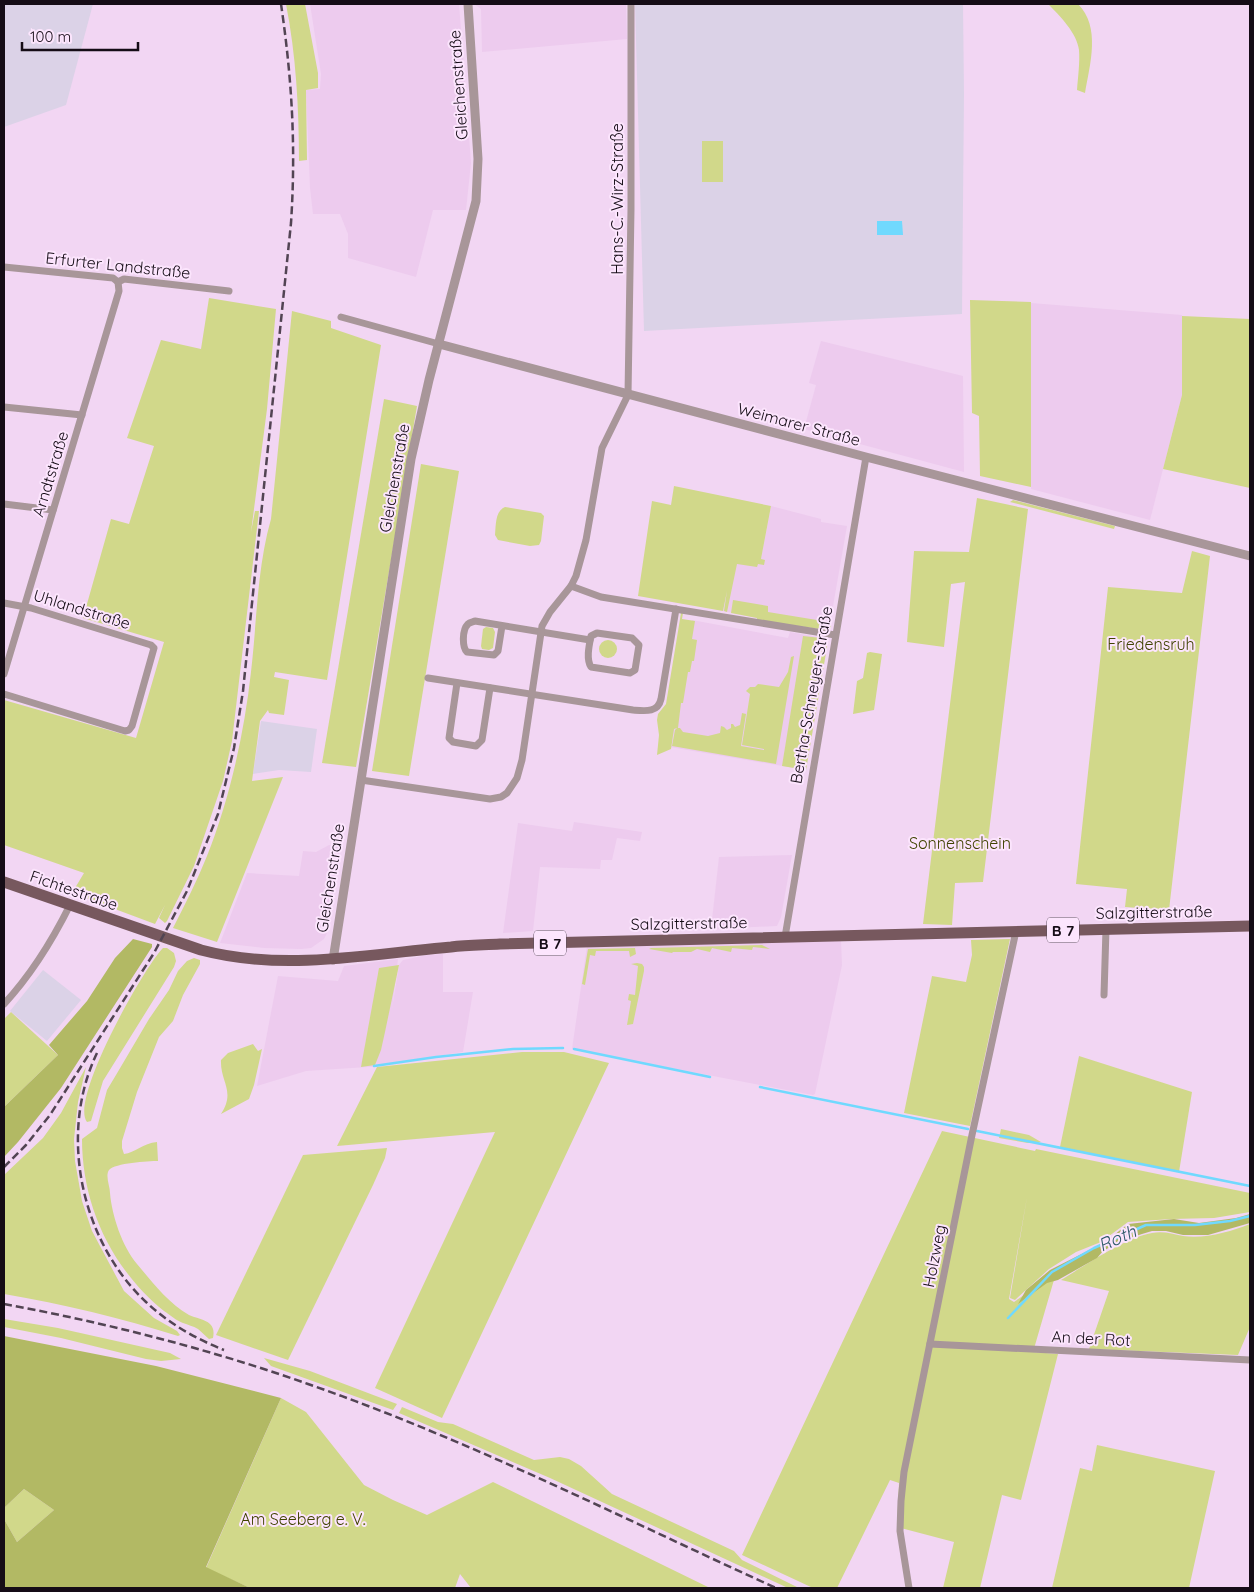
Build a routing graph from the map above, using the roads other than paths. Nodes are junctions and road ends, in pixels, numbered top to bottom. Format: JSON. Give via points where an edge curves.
{"nodes":[{"id":1,"x":468,"y":4,"type":"edge"},
{"id":2,"x":631,"y":4,"type":"edge"},
{"id":3,"x":4,"y":267,"type":"edge"},
{"id":4,"x":118,"y":282,"type":"junction"},
{"id":5,"x":229,"y":291,"type":"dead end"},
{"id":6,"x":341,"y":318,"type":"dead end"},
{"id":7,"x":439,"y":344,"type":"junction"},
{"id":8,"x":628,"y":394,"type":"junction"},
{"id":9,"x":4,"y":407,"type":"edge"},
{"id":10,"x":82,"y":415,"type":"junction"},
{"id":11,"x":866,"y":458,"type":"junction"},
{"id":12,"x":4,"y":504,"type":"edge"},
{"id":13,"x":54,"y":510,"type":"junction"},
{"id":14,"x":1250,"y":556,"type":"edge"},
{"id":15,"x":571,"y":586,"type":"junction"},
{"id":16,"x":4,"y":603,"type":"edge"},
{"id":17,"x":24,"y":606,"type":"junction"},
{"id":18,"x":676,"y":609,"type":"junction"},
{"id":19,"x":502,"y":626,"type":"junction"},
{"id":20,"x":541,"y":633,"type":"junction"},
{"id":21,"x":835,"y":635,"type":"junction"},
{"id":22,"x":590,"y":640,"type":"junction"},
{"id":23,"x":4,"y":674,"type":"edge"},
{"id":24,"x":428,"y":678,"type":"dead end"},
{"id":25,"x":457,"y":683,"type":"junction"},
{"id":26,"x":490,"y":688,"type":"junction"},
{"id":27,"x":4,"y":694,"type":"edge"},
{"id":28,"x":531,"y":694,"type":"junction"},
{"id":29,"x":361,"y":780,"type":"junction"},
{"id":30,"x":4,"y":882,"type":"edge"},
{"id":31,"x":70,"y":905,"type":"junction"},
{"id":32,"x":1250,"y":926,"type":"edge"},
{"id":33,"x":134,"y":928,"type":"joint"},
{"id":34,"x":1106,"y":929,"type":"junction"},
{"id":35,"x":1016,"y":931,"type":"junction"},
{"id":36,"x":785,"y":937,"type":"junction"},
{"id":37,"x":333,"y":960,"type":"junction"},
{"id":38,"x":1104,"y":995,"type":"dead end"},
{"id":39,"x":4,"y":1004,"type":"edge"},
{"id":40,"x":930,"y":1344,"type":"junction"},
{"id":41,"x":1250,"y":1360,"type":"edge"},
{"id":42,"x":909,"y":1588,"type":"edge"}],
"edges":[{"from":1,"to":7,"type":"street","name":"Gleichenstraße","via":[[478,190]]},
{"from":2,"to":8,"type":"street","name":"Hans-C.-Wirz-Straße"},
{"from":3,"to":4,"type":"street","name":"Erfurter Landstraße","via":[[113,278]]},
{"from":4,"to":5,"type":"street","name":"Erfurter Landstraße","via":[[124,279]]},
{"from":4,"to":10,"type":"street","name":"Arndtstraße","via":[[119,291]]},
{"from":6,"to":7,"type":"street","name":"Weimarer Straße"},
{"from":7,"to":8,"type":"street","name":"Weimarer Straße"},
{"from":7,"to":29,"type":"street","name":"Gleichenstraße","via":[[411,459]]},
{"from":8,"to":11,"type":"street","name":"Weimarer Straße"},
{"from":8,"to":15,"type":"street","via":[[602,448],[584,549]]},
{"from":9,"to":10,"type":"street"},
{"from":10,"to":13,"type":"street","name":"Arndtstraße"},
{"from":11,"to":14,"type":"street","name":"Weimarer Straße"},
{"from":11,"to":21,"type":"street","name":"Bertha-Schneyer-Straße"},
{"from":12,"to":13,"type":"street"},
{"from":13,"to":17,"type":"street","name":"Arndtstraße"},
{"from":15,"to":18,"type":"street","via":[[601,597]]},
{"from":15,"to":20,"type":"street","via":[[550,612]]},
{"from":16,"to":17,"type":"street","name":"Uhlandstraße"},
{"from":17,"to":23,"type":"street","name":"Arndtstraße"},
{"from":17,"to":27,"type":"street","name":"Uhlandstraße","via":[[151,645],[154,653],[129,730]]},
{"from":18,"to":21,"type":"street"},
{"from":18,"to":28,"type":"street","via":[[662,699],[655,709],[634,710]]},
{"from":19,"to":19,"type":"street","via":[[476,621],[469,623],[463,646],[465,651],[494,655],[498,651]]},
{"from":19,"to":20,"type":"street"},
{"from":20,"to":22,"type":"street"},
{"from":20,"to":28,"type":"street"},
{"from":21,"to":36,"type":"street","name":"Bertha-Schneyer-Straße"},
{"from":22,"to":22,"type":"street","via":[[588,662],[591,667],[630,673],[635,670],[639,645],[632,638],[597,633]]},
{"from":24,"to":25,"type":"street"},
{"from":25,"to":26,"type":"street"},
{"from":25,"to":26,"type":"street","via":[[449,738],[453,742],[476,746],[482,740]]},
{"from":26,"to":28,"type":"street"},
{"from":28,"to":29,"type":"street","via":[[519,770],[511,789],[501,797],[484,798]]},
{"from":29,"to":37,"type":"street","name":"Gleichenstraße"},
{"from":30,"to":31,"type":"main road","name":"Fichtestraße","number":"B 7"},
{"from":31,"to":33,"type":"main road","name":"Fichtestraße","number":"B 7"},
{"from":31,"to":39,"type":"street","via":[[47,946]]},
{"from":32,"to":34,"type":"main road","name":"Salzgitterstraße","number":"B 7"},
{"from":33,"to":37,"type":"main road","name":"Salzgitterstraße","number":"B 7","via":[[201,950],[235,957],[283,961]]},
{"from":34,"to":35,"type":"main road","name":"Salzgitterstraße","number":"B 7"},
{"from":34,"to":38,"type":"street"},
{"from":35,"to":36,"type":"main road","name":"Salzgitterstraße","number":"B 7"},
{"from":35,"to":40,"type":"street","name":"Holzweg"},
{"from":36,"to":37,"type":"main road","name":"Salzgitterstraße","number":"B 7","via":[[500,944]]},
{"from":40,"to":41,"type":"street","name":"An der Rot"},
{"from":40,"to":42,"type":"street","name":"Holzweg","via":[[900,1501],[900,1531]]}]}
